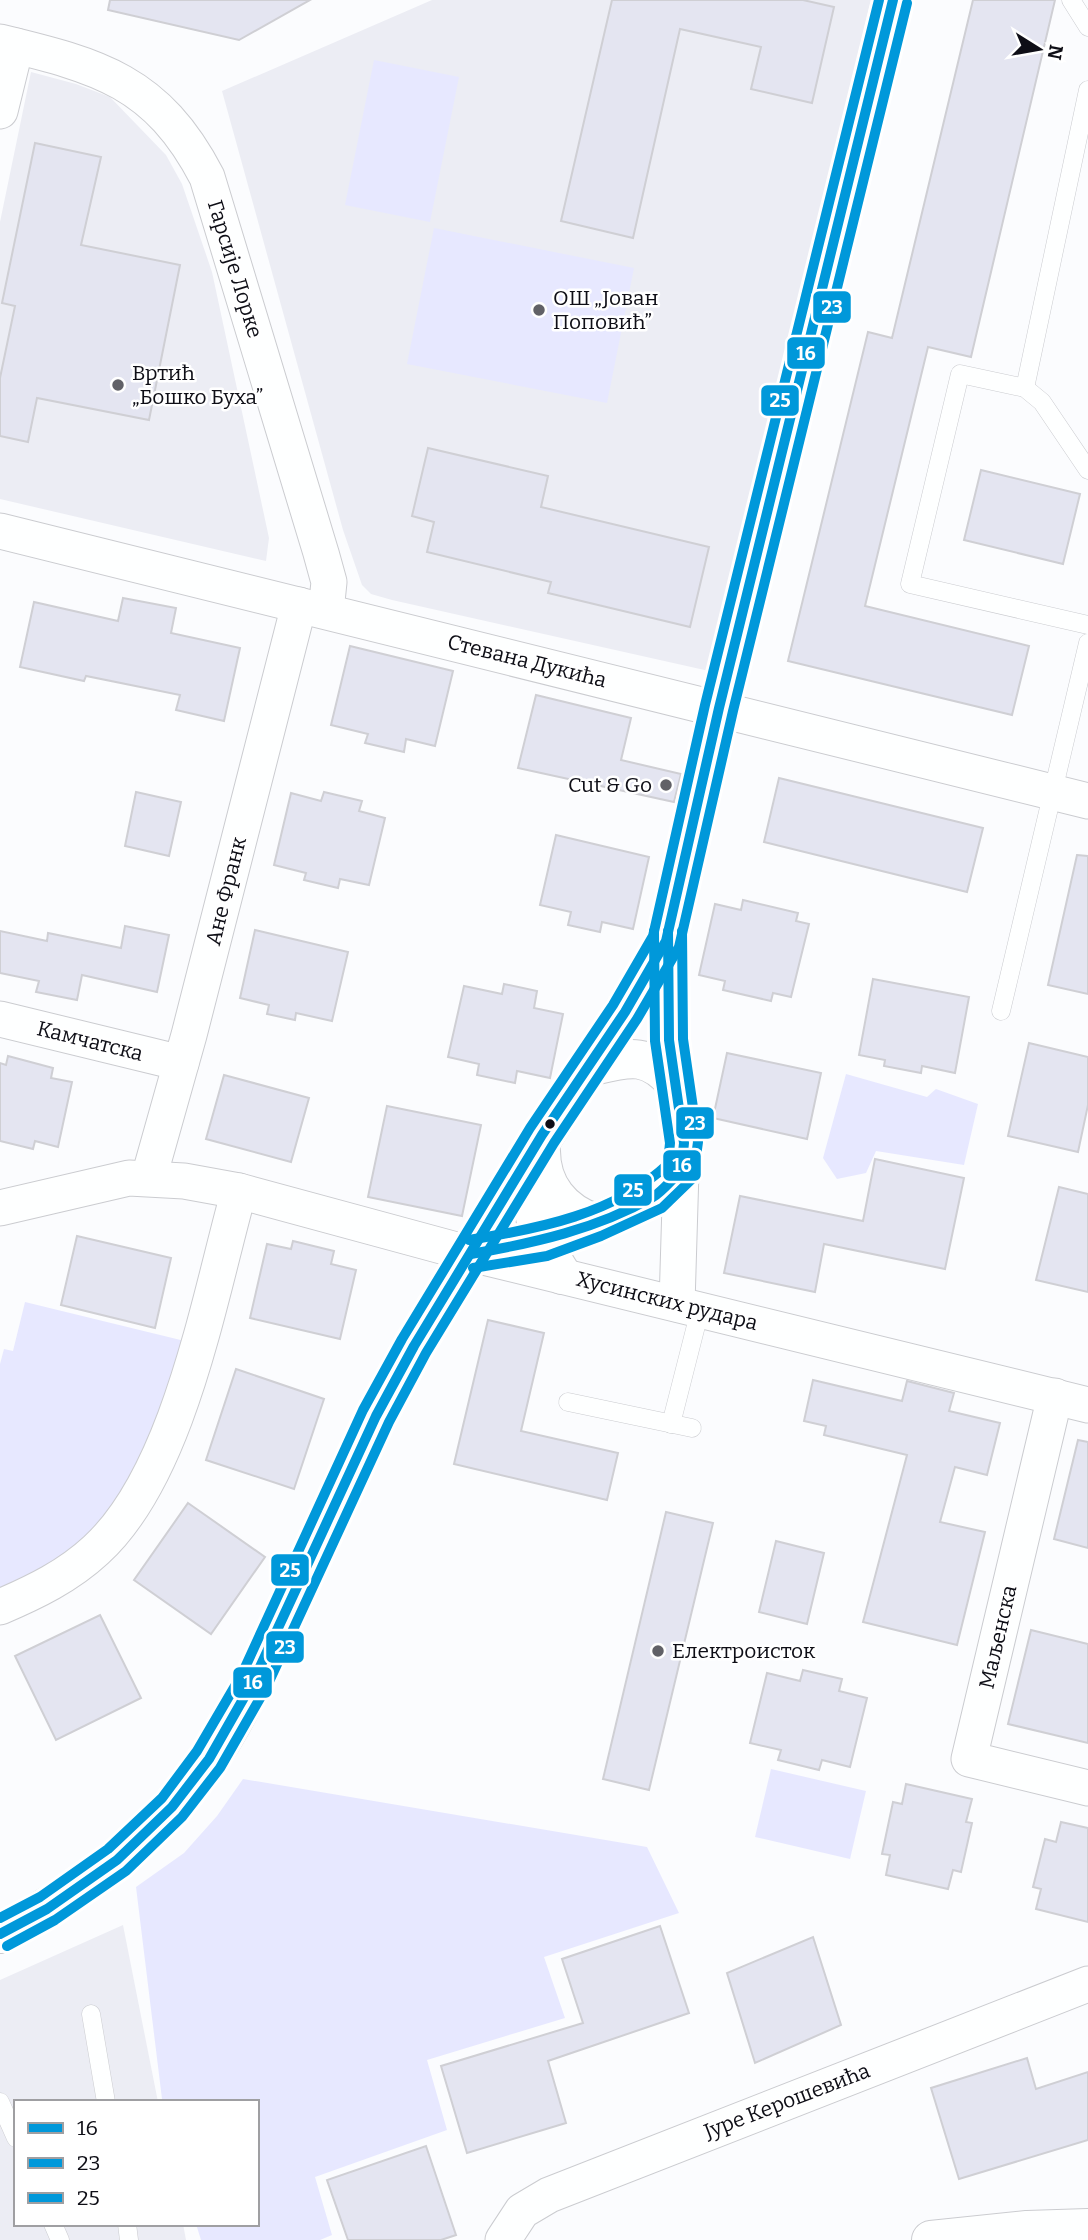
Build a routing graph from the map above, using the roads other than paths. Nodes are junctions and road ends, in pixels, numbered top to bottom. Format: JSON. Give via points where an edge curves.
{"nodes":[{"id":1,"x":893,"y":0,"type":"edge"},
{"id":2,"x":1071,"y":0,"type":"edge"},
{"id":3,"x":1088,"y":27,"type":"edge"},
{"id":4,"x":8,"y":44,"type":"edge"},
{"id":5,"x":1088,"y":90,"type":"edge"},
{"id":6,"x":0,"y":111,"type":"edge"},
{"id":7,"x":1025,"y":388,"type":"junction"},
{"id":8,"x":1088,"y":470,"type":"edge"},
{"id":9,"x":0,"y":531,"type":"edge"},
{"id":10,"x":312,"y":608,"type":"junction"},
{"id":11,"x":1088,"y":625,"type":"edge"},
{"id":12,"x":1088,"y":643,"type":"edge"},
{"id":13,"x":719,"y":708,"type":"junction"},
{"id":14,"x":1054,"y":793,"type":"junction"},
{"id":15,"x":1088,"y":801,"type":"edge"},
{"id":16,"x":666,"y":941,"type":"junction"},
{"id":17,"x":1001,"y":1011,"type":"dead end"},
{"id":18,"x":0,"y":1019,"type":"edge"},
{"id":19,"x":181,"y":1063,"type":"junction"},
{"id":20,"x":589,"y":1067,"type":"junction"},
{"id":21,"x":675,"y":1083,"type":"junction"},
{"id":22,"x":542,"y":1135,"type":"junction"},
{"id":23,"x":681,"y":1171,"type":"junction"},
{"id":24,"x":149,"y":1177,"type":"junction"},
{"id":25,"x":239,"y":1191,"type":"junction"},
{"id":26,"x":0,"y":1208,"type":"edge"},
{"id":27,"x":595,"y":1223,"type":"junction"},
{"id":28,"x":543,"y":1242,"type":"junction"},
{"id":29,"x":471,"y":1254,"type":"junction"},
{"id":30,"x":562,"y":1275,"type":"junction"},
{"id":31,"x":689,"y":1307,"type":"junction"},
{"id":32,"x":1072,"y":1401,"type":"edge"},
{"id":33,"x":568,"y":1402,"type":"dead end"},
{"id":34,"x":671,"y":1424,"type":"junction"},
{"id":35,"x":692,"y":1429,"type":"dead end"},
{"id":36,"x":0,"y":1607,"type":"edge"},
{"id":37,"x":1088,"y":1788,"type":"edge"},
{"id":38,"x":0,"y":1934,"type":"edge"},
{"id":39,"x":1088,"y":1984,"type":"edge"},
{"id":40,"x":91,"y":2014,"type":"dead end"},
{"id":41,"x":106,"y":2100,"type":"edge"},
{"id":42,"x":0,"y":2102,"type":"edge"},
{"id":43,"x":14,"y":2134,"type":"edge"},
{"id":44,"x":1088,"y":2228,"type":"edge"},
{"id":45,"x":955,"y":2239,"type":"edge"},
{"id":46,"x":503,"y":2240,"type":"edge"}],
"edges":[{"from":1,"to":13,"type":"street"},
{"from":2,"to":3,"type":"lane"},
{"from":4,"to":6,"type":"street"},
{"from":4,"to":10,"type":"street","name":"Гарсије Лорке","via":[[66,57],[108,74],[157,106],[189,144],[207,177],[329,582]]},
{"from":5,"to":7,"type":"lane"},
{"from":7,"to":8,"type":"lane","via":[[1042,402]]},
{"from":7,"to":11,"type":"lane","via":[[960,374],[909,584]]},
{"from":9,"to":10,"type":"street","name":"Стевана Дукића"},
{"from":10,"to":13,"type":"street","name":"Стевана Дукића"},
{"from":10,"to":19,"type":"street","name":"Ане Франк"},
{"from":12,"to":14,"type":"lane"},
{"from":13,"to":14,"type":"street","name":"Стевана Дукића"},
{"from":13,"to":16,"type":"street"},
{"from":14,"to":15,"type":"street","name":"Стевана Дукића"},
{"from":14,"to":17,"type":"lane"},
{"from":16,"to":20,"type":"street"},
{"from":16,"to":21,"type":"street"},
{"from":18,"to":19,"type":"street","name":"Камчатска"},
{"from":19,"to":24,"type":"street","name":"Ане Франк"},
{"from":20,"to":21,"type":"street","via":[[643,1059],[663,1069]]},
{"from":20,"to":22,"type":"street"},
{"from":21,"to":23,"type":"street","via":[[684,1143]]},
{"from":22,"to":27,"type":"street","via":[[542,1168],[550,1189],[564,1207]]},
{"from":22,"to":28,"type":"street","via":[[531,1195]]},
{"from":22,"to":29,"type":"street"},
{"from":23,"to":27,"type":"street","via":[[655,1196]]},
{"from":23,"to":31,"type":"street"},
{"from":24,"to":25,"type":"street","name":"Хусинских рудара"},
{"from":24,"to":26,"type":"street","name":"Хусинских рудара"},
{"from":25,"to":29,"type":"street","name":"Хусинских рудара"},
{"from":25,"to":36,"type":"street","via":[[176,1417],[147,1480],[116,1530],[98,1549],[63,1576]]},
{"from":27,"to":28,"type":"street"},
{"from":28,"to":29,"type":"street"},
{"from":28,"to":30,"type":"street"},
{"from":29,"to":30,"type":"street","name":"Хусинских рудара"},
{"from":29,"to":38,"type":"street","via":[[376,1416],[266,1655],[209,1759],[172,1807],[117,1860],[47,1909]]},
{"from":30,"to":31,"type":"street","name":"Хусинских рудара"},
{"from":31,"to":32,"type":"street","name":"Хусинских рудара"},
{"from":31,"to":34,"type":"lane"},
{"from":32,"to":37,"type":"street","name":"Маљенска","via":[[969,1759]]},
{"from":33,"to":34,"type":"lane"},
{"from":34,"to":35,"type":"lane"},
{"from":39,"to":46,"type":"street","name":"Јуре Керошевића","via":[[549,2195],[522,2211]]},
{"from":40,"to":41,"type":"lane"},
{"from":42,"to":43,"type":"lane"},
{"from":44,"to":45,"type":"street"}]}
